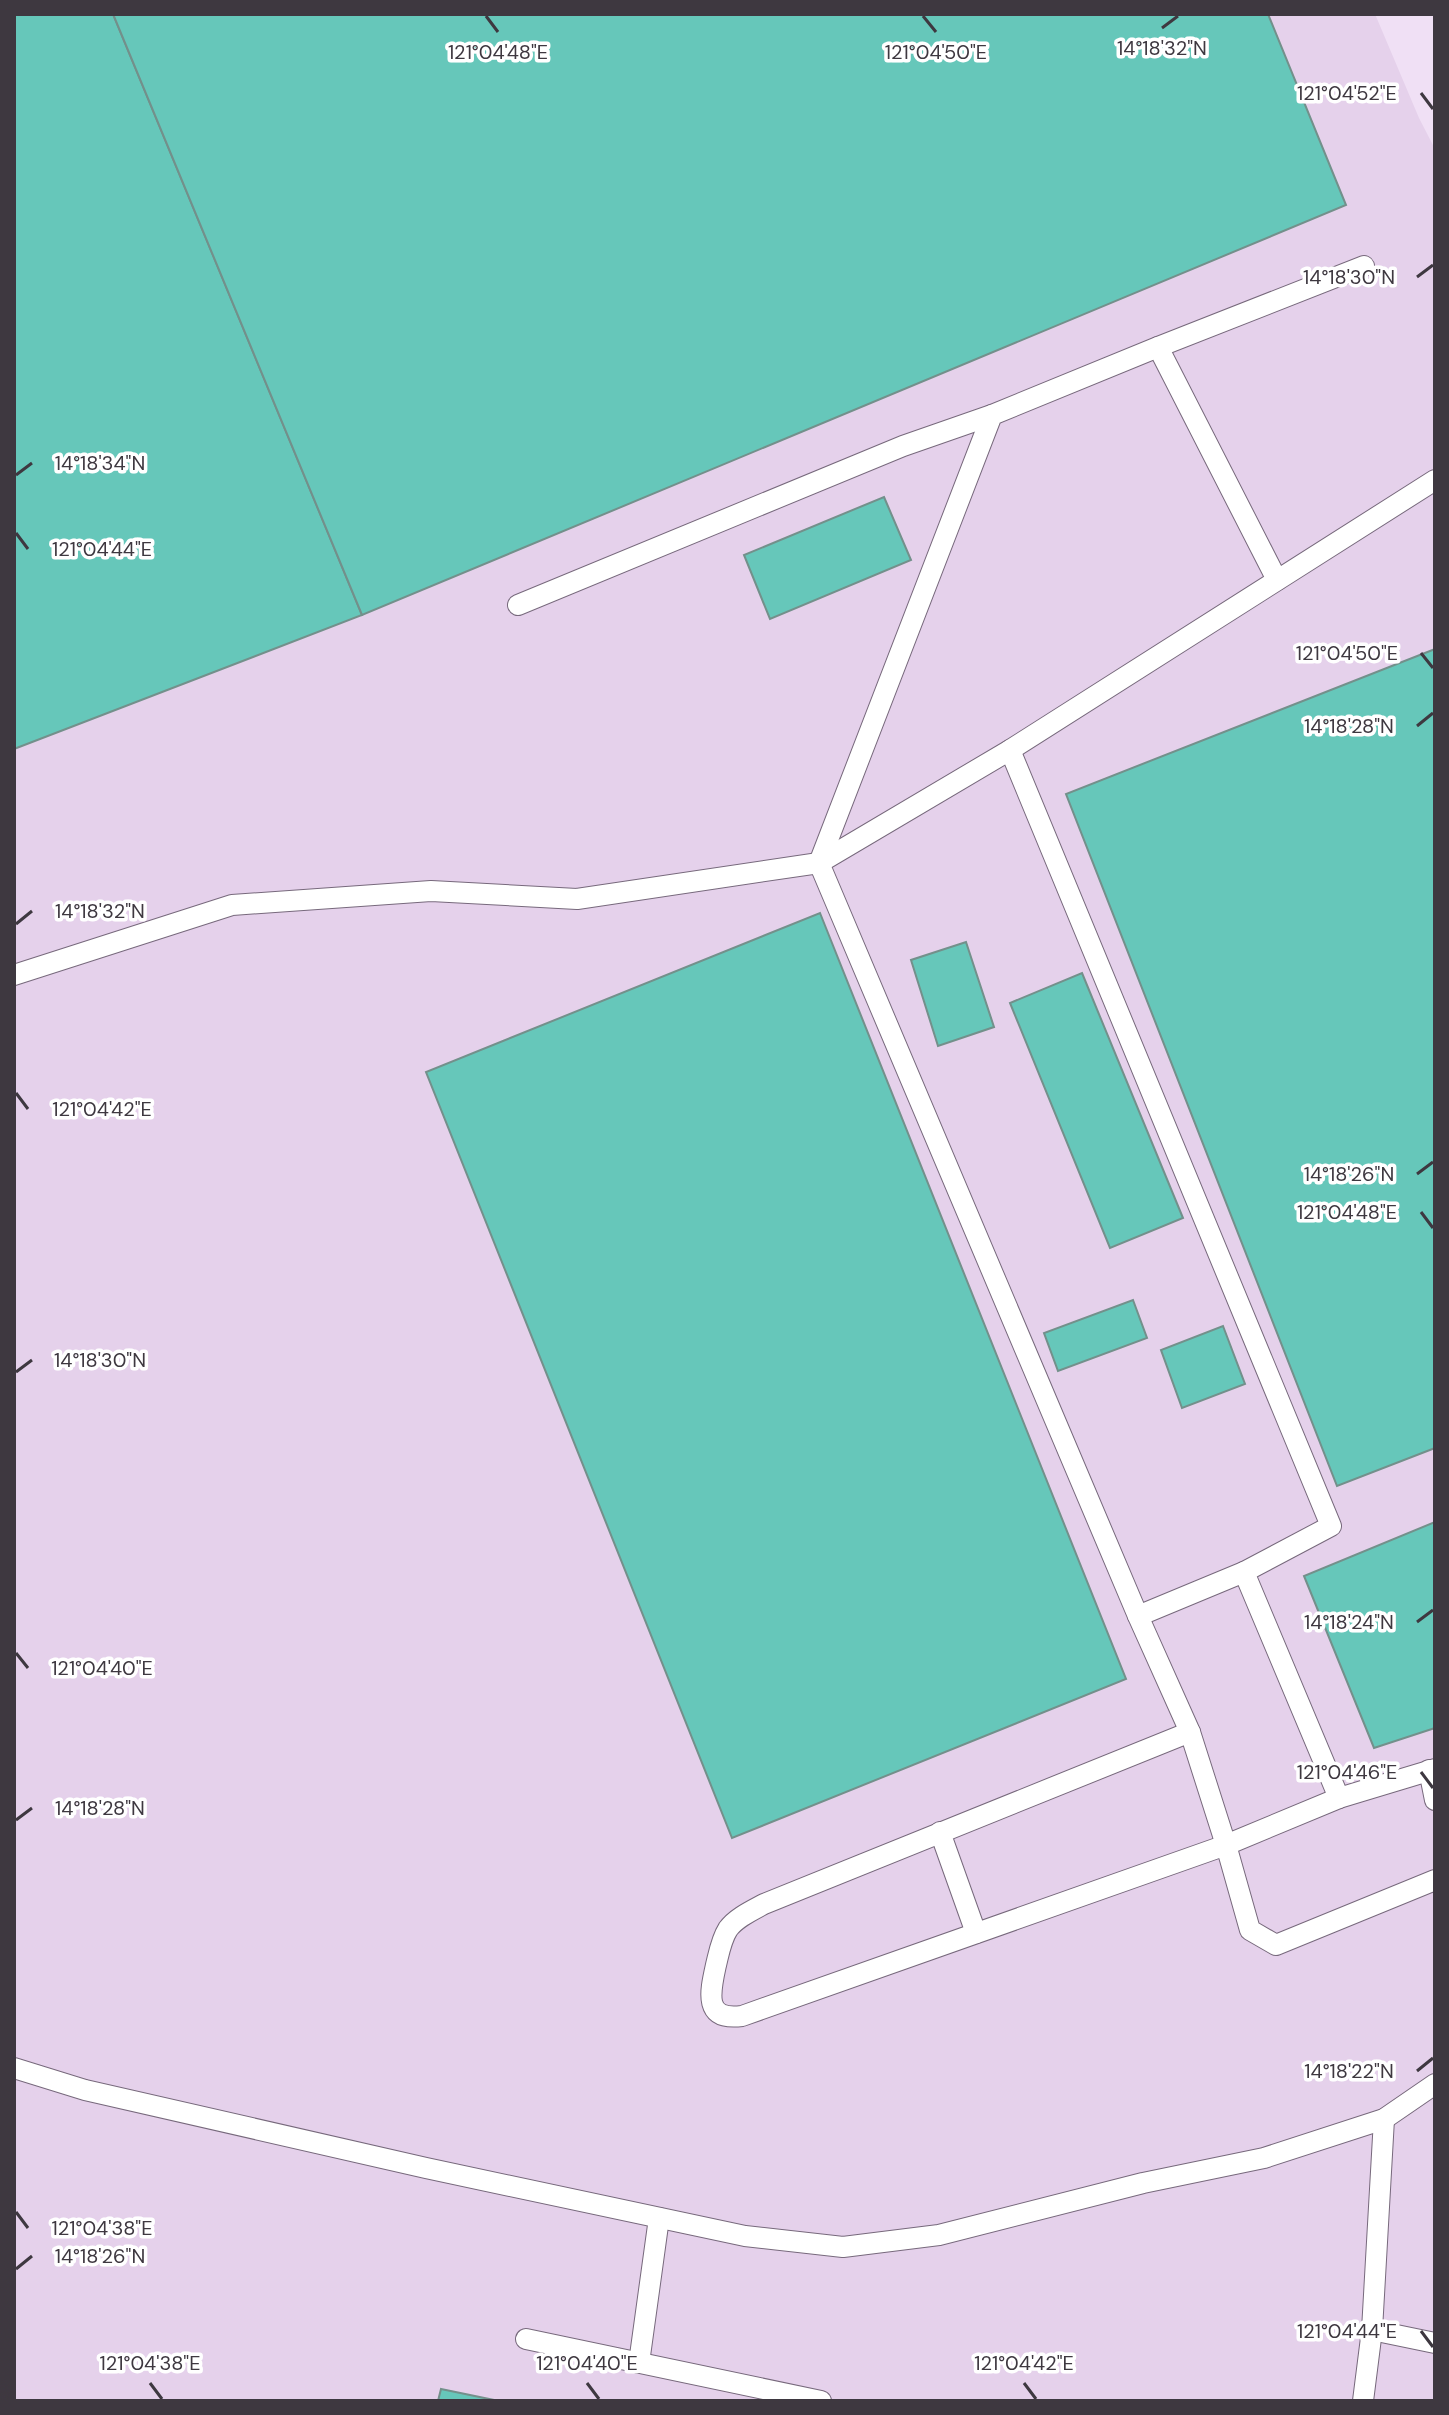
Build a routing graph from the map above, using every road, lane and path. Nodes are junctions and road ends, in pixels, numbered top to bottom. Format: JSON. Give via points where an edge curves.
{"nodes":[{"id":1,"x":1364,"y":266,"type":"dead end"},
{"id":2,"x":1158,"y":347,"type":"junction"},
{"id":3,"x":992,"y":415,"type":"junction"},
{"id":4,"x":1435,"y":480,"type":"edge"},
{"id":5,"x":1277,"y":580,"type":"junction"},
{"id":6,"x":518,"y":605,"type":"dead end"},
{"id":7,"x":1010,"y":750,"type":"junction"},
{"id":8,"x":819,"y":863,"type":"junction"},
{"id":9,"x":14,"y":975,"type":"edge"},
{"id":10,"x":1244,"y":1572,"type":"junction"},
{"id":11,"x":1138,"y":1616,"type":"junction"},
{"id":12,"x":1190,"y":1732,"type":"junction"},
{"id":13,"x":1432,"y":1769,"type":"edge"},
{"id":14,"x":1339,"y":1798,"type":"junction"},
{"id":15,"x":1435,"y":1800,"type":"edge"},
{"id":16,"x":940,"y":1832,"type":"junction"},
{"id":17,"x":1226,"y":1845,"type":"junction"},
{"id":18,"x":1435,"y":1880,"type":"edge"},
{"id":19,"x":976,"y":1933,"type":"junction"},
{"id":20,"x":14,"y":2068,"type":"edge"},
{"id":21,"x":1435,"y":2084,"type":"edge"},
{"id":22,"x":1384,"y":2119,"type":"junction"},
{"id":23,"x":659,"y":2218,"type":"junction"},
{"id":24,"x":1372,"y":2330,"type":"junction"},
{"id":25,"x":526,"y":2339,"type":"dead end"},
{"id":26,"x":1435,"y":2343,"type":"edge"},
{"id":27,"x":639,"y":2363,"type":"junction"},
{"id":28,"x":821,"y":2401,"type":"edge"},
{"id":29,"x":1363,"y":2401,"type":"edge"}],
"edges":[{"from":1,"to":2,"type":"lane"},
{"from":2,"to":3,"type":"lane"},
{"from":2,"to":5,"type":"lane"},
{"from":3,"to":6,"type":"lane","via":[[903,446]]},
{"from":3,"to":8,"type":"lane"},
{"from":4,"to":5,"type":"lane"},
{"from":5,"to":7,"type":"lane"},
{"from":7,"to":8,"type":"lane"},
{"from":7,"to":10,"type":"lane","via":[[1331,1526]]},
{"from":8,"to":9,"type":"lane","via":[[577,899],[431,891],[232,905]]},
{"from":8,"to":11,"type":"lane"},
{"from":10,"to":11,"type":"lane"},
{"from":10,"to":14,"type":"lane"},
{"from":11,"to":12,"type":"lane"},
{"from":12,"to":16,"type":"lane"},
{"from":12,"to":17,"type":"lane"},
{"from":13,"to":14,"type":"lane"},
{"from":13,"to":15,"type":"lane"},
{"from":14,"to":17,"type":"lane"},
{"from":16,"to":19,"type":"lane"},
{"from":16,"to":19,"type":"lane","via":[[764,1904],[735,1921],[721,1946],[711,2002],[727,2018],[742,2016]]},
{"from":17,"to":18,"type":"lane","via":[[1250,1930],[1276,1945]]},
{"from":17,"to":19,"type":"lane"},
{"from":20,"to":23,"type":"lane","via":[[128,2100]]},
{"from":21,"to":22,"type":"lane"},
{"from":22,"to":23,"type":"lane","via":[[1264,2158],[939,2235],[843,2247],[745,2236]]},
{"from":22,"to":24,"type":"lane"},
{"from":23,"to":27,"type":"lane"},
{"from":24,"to":26,"type":"lane"},
{"from":24,"to":29,"type":"lane"},
{"from":25,"to":27,"type":"lane"},
{"from":27,"to":28,"type":"lane"}]}
